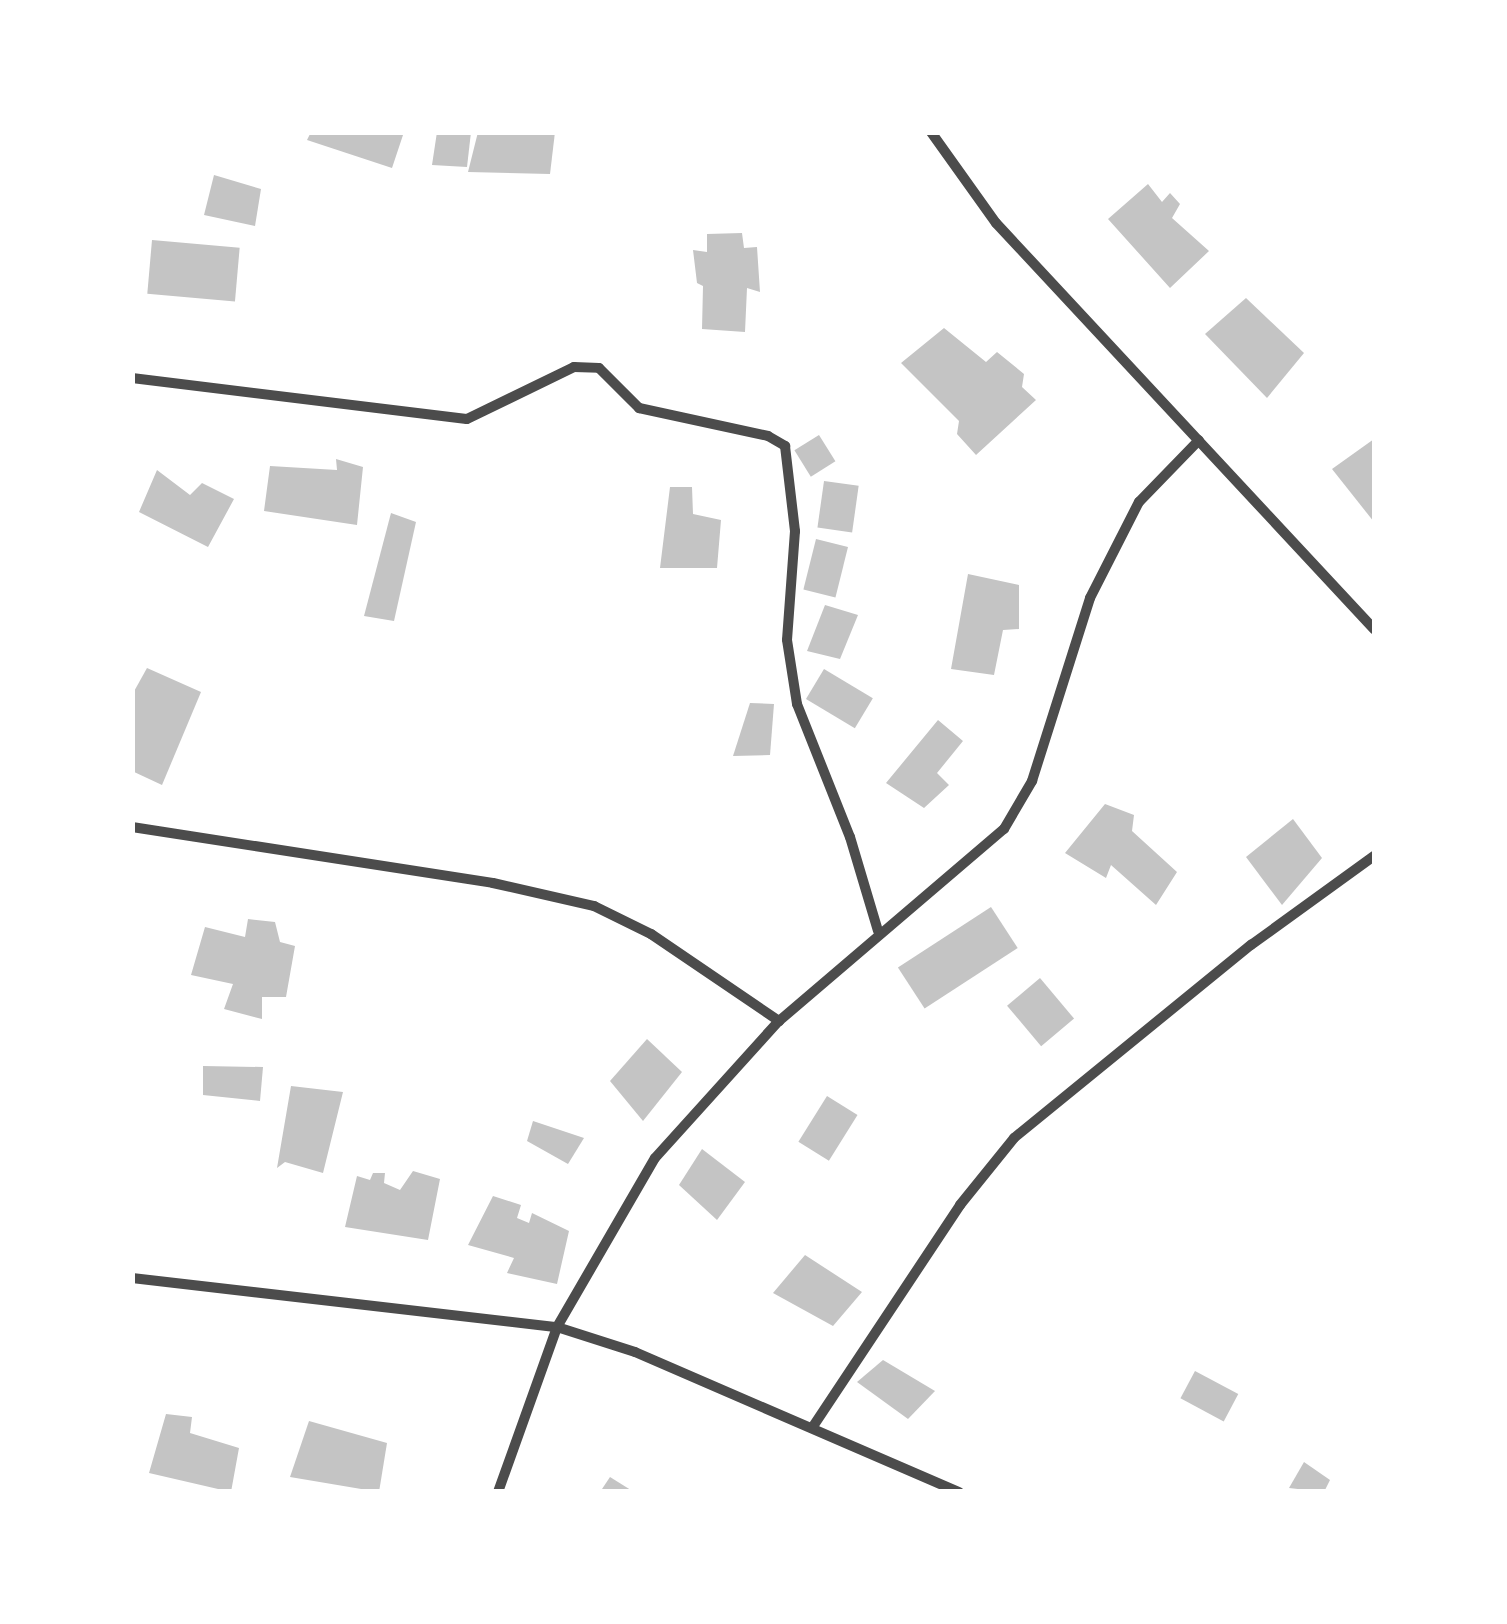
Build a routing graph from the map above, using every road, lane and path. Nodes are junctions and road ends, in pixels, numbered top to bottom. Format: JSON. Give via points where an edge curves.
{"nodes":[{"id":1,"x":931,"y":132,"type":"edge"},
{"id":2,"x":132,"y":378,"type":"edge"},
{"id":3,"x":1200,"y":440,"type":"junction"},
{"id":4,"x":1374,"y":630,"type":"edge"},
{"id":5,"x":132,"y":827,"type":"edge"},
{"id":6,"x":1374,"y":856,"type":"edge"},
{"id":7,"x":878,"y":931,"type":"junction"},
{"id":8,"x":779,"y":1021,"type":"junction"},
{"id":9,"x":132,"y":1278,"type":"edge"},
{"id":10,"x":557,"y":1327,"type":"junction"},
{"id":11,"x":812,"y":1428,"type":"junction"},
{"id":12,"x":935,"y":1486,"type":"edge"},
{"id":13,"x":498,"y":1492,"type":"edge"},
{"id":14,"x":958,"y":1492,"type":"edge"}],
"edges":[{"from":1,"to":3,"type":"street","via":[[996,223]]},
{"from":2,"to":7,"type":"street","via":[[466,419],[574,366],[598,368],[639,408],[768,436],[785,446],[795,531],[787,640],[797,704],[850,837]]},
{"from":3,"to":4,"type":"street"},
{"from":3,"to":7,"type":"street","via":[[1139,502],[1090,598],[1032,781],[1004,829]]},
{"from":5,"to":8,"type":"street","via":[[492,882],[594,906],[651,934]]},
{"from":6,"to":11,"type":"street","via":[[1251,945],[1014,1138],[960,1205]]},
{"from":7,"to":8,"type":"street"},
{"from":8,"to":10,"type":"street","via":[[655,1158]]},
{"from":9,"to":10,"type":"street"},
{"from":10,"to":11,"type":"street","via":[[635,1352]]},
{"from":10,"to":13,"type":"street"},
{"from":11,"to":12,"type":"street"},
{"from":12,"to":14,"type":"street"}]}
